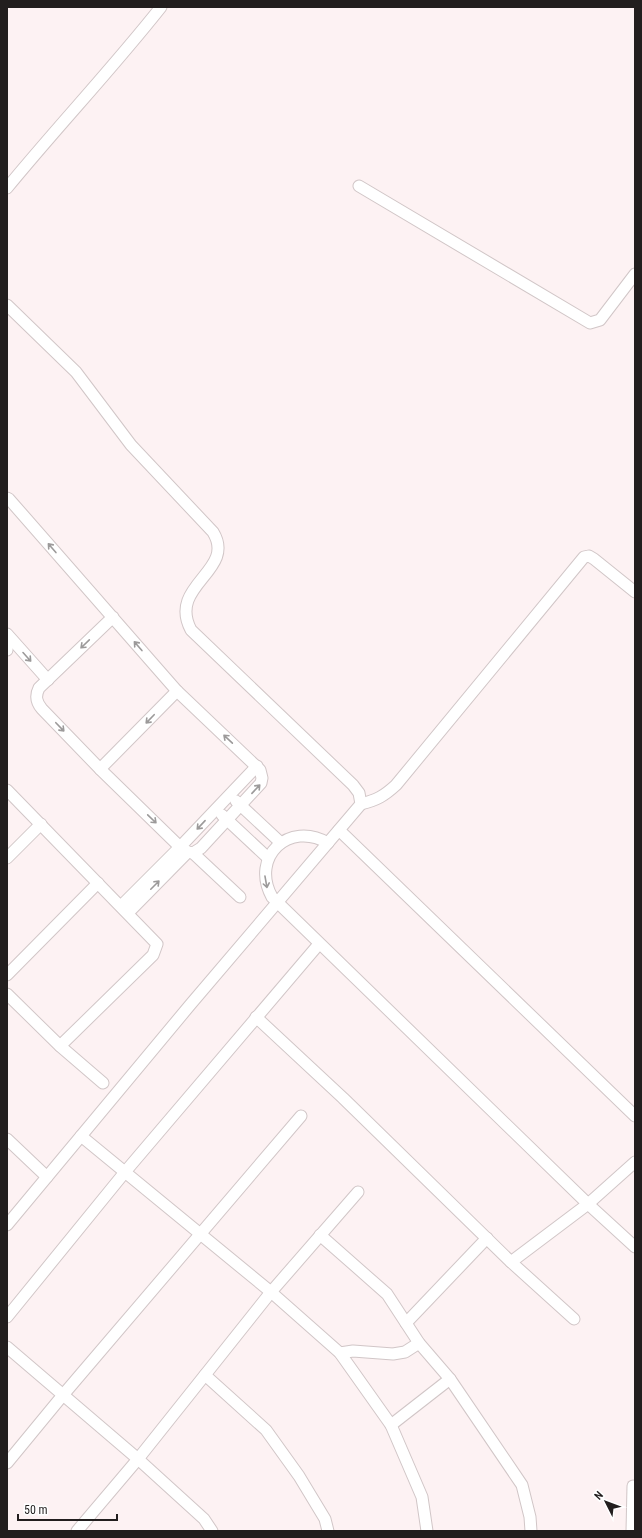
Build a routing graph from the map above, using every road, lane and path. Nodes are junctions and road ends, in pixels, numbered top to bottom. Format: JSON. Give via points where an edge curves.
{"nodes":[{"id":1,"x":161,"y":7,"type":"edge"},
{"id":2,"x":359,"y":186,"type":"dead end"},
{"id":3,"x":7,"y":188,"type":"edge"},
{"id":4,"x":635,"y":274,"type":"edge"},
{"id":5,"x":7,"y":305,"type":"edge"},
{"id":6,"x":7,"y":498,"type":"edge"},
{"id":7,"x":635,"y":592,"type":"edge"},
{"id":8,"x":113,"y":618,"type":"junction"},
{"id":9,"x":8,"y":635,"type":"edge"},
{"id":10,"x":7,"y":650,"type":"edge"},
{"id":11,"x":48,"y":680,"type":"junction"},
{"id":12,"x":177,"y":691,"type":"junction"},
{"id":13,"x":257,"y":766,"type":"junction"},
{"id":14,"x":100,"y":769,"type":"junction"},
{"id":15,"x":7,"y":790,"type":"edge"},
{"id":16,"x":230,"y":795,"type":"junction"},
{"id":17,"x":361,"y":804,"type":"junction"},
{"id":18,"x":241,"y":805,"type":"junction"},
{"id":19,"x":216,"y":810,"type":"junction"},
{"id":20,"x":227,"y":820,"type":"junction"},
{"id":21,"x":41,"y":824,"type":"junction"},
{"id":22,"x":339,"y":830,"type":"junction"},
{"id":23,"x":281,"y":842,"type":"junction"},
{"id":24,"x":328,"y":842,"type":"junction"},
{"id":25,"x":187,"y":851,"type":"junction"},
{"id":26,"x":7,"y":858,"type":"edge"},
{"id":27,"x":268,"y":858,"type":"junction"},
{"id":28,"x":98,"y":883,"type":"junction"},
{"id":29,"x":240,"y":897,"type":"dead end"},
{"id":30,"x":277,"y":903,"type":"junction"},
{"id":31,"x":124,"y":910,"type":"junction"},
{"id":32,"x":319,"y":944,"type":"junction"},
{"id":33,"x":7,"y":975,"type":"edge"},
{"id":34,"x":7,"y":994,"type":"edge"},
{"id":35,"x":256,"y":1017,"type":"junction"},
{"id":36,"x":60,"y":1046,"type":"junction"},
{"id":37,"x":103,"y":1083,"type":"dead end"},
{"id":38,"x":301,"y":1116,"type":"dead end"},
{"id":39,"x":635,"y":1116,"type":"edge"},
{"id":40,"x":81,"y":1136,"type":"junction"},
{"id":41,"x":7,"y":1139,"type":"edge"},
{"id":42,"x":635,"y":1162,"type":"edge"},
{"id":43,"x":125,"y":1172,"type":"junction"},
{"id":44,"x":47,"y":1178,"type":"junction"},
{"id":45,"x":358,"y":1192,"type":"dead end"},
{"id":46,"x":588,"y":1204,"type":"junction"},
{"id":47,"x":7,"y":1225,"type":"edge"},
{"id":48,"x":201,"y":1234,"type":"junction"},
{"id":49,"x":320,"y":1235,"type":"junction"},
{"id":50,"x":487,"y":1238,"type":"junction"},
{"id":51,"x":635,"y":1247,"type":"edge"},
{"id":52,"x":511,"y":1262,"type":"junction"},
{"id":53,"x":271,"y":1292,"type":"junction"},
{"id":54,"x":7,"y":1317,"type":"edge"},
{"id":55,"x":574,"y":1318,"type":"dead end"},
{"id":56,"x":406,"y":1323,"type":"junction"},
{"id":57,"x":419,"y":1343,"type":"junction"},
{"id":58,"x":7,"y":1347,"type":"edge"},
{"id":59,"x":340,"y":1354,"type":"junction"},
{"id":60,"x":205,"y":1376,"type":"junction"},
{"id":61,"x":450,"y":1379,"type":"junction"},
{"id":62,"x":63,"y":1395,"type":"junction"},
{"id":63,"x":391,"y":1424,"type":"junction"},
{"id":64,"x":138,"y":1459,"type":"junction"},
{"id":65,"x":7,"y":1463,"type":"edge"},
{"id":66,"x":633,"y":1486,"type":"dead end"},
{"id":67,"x":77,"y":1531,"type":"edge"},
{"id":68,"x":212,"y":1531,"type":"edge"},
{"id":69,"x":328,"y":1531,"type":"edge"},
{"id":70,"x":428,"y":1531,"type":"edge"},
{"id":71,"x":531,"y":1531,"type":"edge"},
{"id":72,"x":632,"y":1531,"type":"edge"}],
"edges":[{"from":1,"to":3,"type":"street","via":[[125,53]]},
{"from":2,"to":4,"type":"street","via":[[590,323],[600,320]]},
{"from":5,"to":17,"type":"street","via":[[76,372],[130,445],[216,537],[216,560],[186,604],[186,617],[191,630],[353,785],[359,793]]},
{"from":8,"to":6,"type":"street","one_way":true},
{"from":7,"to":17,"type":"street","via":[[594,559],[584,557],[396,785],[377,800]]},
{"from":8,"to":11,"type":"street","one_way":true},
{"from":12,"to":8,"type":"street","one_way":true},
{"from":9,"to":10,"type":"street"},
{"from":9,"to":11,"type":"street","one_way":true},
{"from":11,"to":14,"type":"street","one_way":true,"via":[[37,692],[39,706]]},
{"from":13,"to":12,"type":"street","one_way":true},
{"from":12,"to":14,"type":"street","one_way":true},
{"from":13,"to":16,"type":"street"},
{"from":18,"to":13,"type":"street","one_way":true,"via":[[261,783],[261,774]]},
{"from":14,"to":25,"type":"street","one_way":true},
{"from":15,"to":21,"type":"street"},
{"from":16,"to":18,"type":"street"},
{"from":16,"to":19,"type":"street"},
{"from":17,"to":22,"type":"street"},
{"from":18,"to":20,"type":"street"},
{"from":18,"to":23,"type":"street"},
{"from":19,"to":20,"type":"street"},
{"from":19,"to":25,"type":"street","one_way":true},
{"from":20,"to":25,"type":"street","via":[[201,848]]},
{"from":20,"to":27,"type":"street"},
{"from":21,"to":26,"type":"street"},
{"from":21,"to":28,"type":"street"},
{"from":22,"to":24,"type":"street"},
{"from":22,"to":39,"type":"street"},
{"from":23,"to":24,"type":"street","via":[[301,835],[315,836]]},
{"from":23,"to":27,"type":"street"},
{"from":24,"to":30,"type":"street"},
{"from":25,"to":29,"type":"street"},
{"from":25,"to":31,"type":"street"},
{"from":27,"to":30,"type":"street","one_way":true,"via":[[265,882]]},
{"from":28,"to":31,"type":"street"},
{"from":28,"to":33,"type":"street"},
{"from":30,"to":32,"type":"street"},
{"from":30,"to":40,"type":"street"},
{"from":31,"to":36,"type":"street","via":[[157,944],[153,955]]},
{"from":32,"to":35,"type":"street"},
{"from":32,"to":46,"type":"street"},
{"from":34,"to":36,"type":"street"},
{"from":35,"to":43,"type":"street"},
{"from":35,"to":50,"type":"street"},
{"from":36,"to":37,"type":"street"},
{"from":38,"to":48,"type":"street"},
{"from":40,"to":43,"type":"street"},
{"from":40,"to":44,"type":"street"},
{"from":41,"to":44,"type":"street"},
{"from":42,"to":46,"type":"street"},
{"from":43,"to":48,"type":"street"},
{"from":43,"to":54,"type":"street"},
{"from":44,"to":47,"type":"street"},
{"from":45,"to":49,"type":"street"},
{"from":46,"to":51,"type":"street"},
{"from":46,"to":52,"type":"street"},
{"from":48,"to":53,"type":"street"},
{"from":48,"to":62,"type":"street"},
{"from":49,"to":53,"type":"street"},
{"from":49,"to":56,"type":"street","via":[[387,1294]]},
{"from":50,"to":52,"type":"street"},
{"from":50,"to":56,"type":"street"},
{"from":52,"to":55,"type":"street"},
{"from":53,"to":59,"type":"street"},
{"from":53,"to":60,"type":"street"},
{"from":56,"to":57,"type":"street"},
{"from":57,"to":59,"type":"street","via":[[405,1352],[393,1354],[353,1350]]},
{"from":57,"to":61,"type":"street"},
{"from":58,"to":62,"type":"street"},
{"from":59,"to":63,"type":"street"},
{"from":60,"to":64,"type":"street"},
{"from":60,"to":69,"type":"street","via":[[266,1430],[299,1476],[325,1519]]},
{"from":61,"to":63,"type":"street"},
{"from":61,"to":71,"type":"street","via":[[522,1485]]},
{"from":62,"to":64,"type":"street"},
{"from":62,"to":65,"type":"street"},
{"from":63,"to":70,"type":"street","via":[[422,1497]]},
{"from":64,"to":67,"type":"street"},
{"from":64,"to":68,"type":"street","via":[[204,1519]]},
{"from":66,"to":72,"type":"street"}]}
